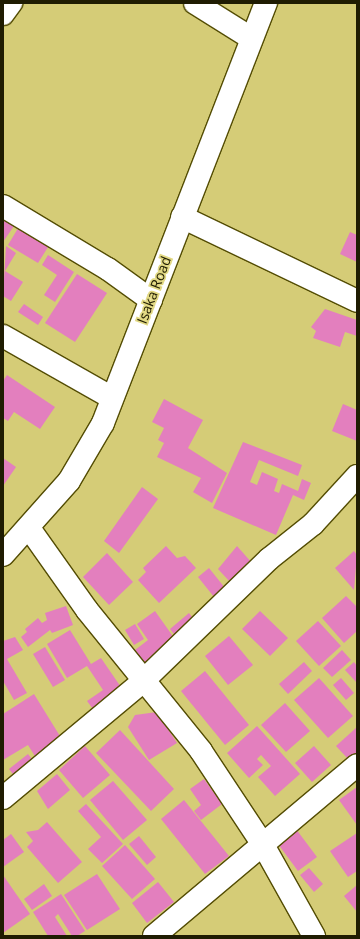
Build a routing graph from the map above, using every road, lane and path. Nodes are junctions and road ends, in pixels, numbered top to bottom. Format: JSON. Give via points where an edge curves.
{"nodes":[{"id":1,"x":12,"y":3,"type":"edge"},
{"id":2,"x":195,"y":3,"type":"edge"},
{"id":3,"x":266,"y":3,"type":"edge"},
{"id":4,"x":3,"y":14,"type":"edge"},
{"id":5,"x":251,"y":38,"type":"junction"},
{"id":6,"x":3,"y":206,"type":"edge"},
{"id":7,"x":182,"y":217,"type":"junction"},
{"id":8,"x":151,"y":300,"type":"junction"},
{"id":9,"x":357,"y":301,"type":"edge"},
{"id":10,"x":3,"y":336,"type":"edge"},
{"id":11,"x":112,"y":398,"type":"junction"},
{"id":12,"x":357,"y":476,"type":"edge"},
{"id":13,"x":29,"y":528,"type":"junction"},
{"id":14,"x":3,"y":555,"type":"edge"},
{"id":15,"x":142,"y":682,"type":"junction"},
{"id":16,"x":357,"y":765,"type":"edge"},
{"id":17,"x":5,"y":793,"type":"edge"},
{"id":18,"x":262,"y":843,"type":"junction"},
{"id":19,"x":154,"y":936,"type":"edge"},
{"id":20,"x":314,"y":936,"type":"edge"}],
"edges":[{"from":1,"to":4,"type":"street"},
{"from":2,"to":5,"type":"street"},
{"from":3,"to":5,"type":"street","name":"Isaka Road"},
{"from":5,"to":7,"type":"street","name":"Isaka Road"},
{"from":6,"to":8,"type":"street","via":[[108,270]]},
{"from":7,"to":8,"type":"street","name":"Isaka Road"},
{"from":7,"to":9,"type":"street"},
{"from":8,"to":11,"type":"street","name":"Isaka Road"},
{"from":10,"to":11,"type":"street"},
{"from":11,"to":13,"type":"street","name":"Isaka Road","via":[[103,423],[69,481]]},
{"from":12,"to":15,"type":"street","via":[[313,524],[269,559]]},
{"from":13,"to":14,"type":"street","name":"Isaka Road"},
{"from":13,"to":15,"type":"street"},
{"from":15,"to":17,"type":"street"},
{"from":15,"to":18,"type":"street","via":[[201,751]]},
{"from":16,"to":18,"type":"street"},
{"from":18,"to":19,"type":"street"},
{"from":18,"to":20,"type":"street"}]}
